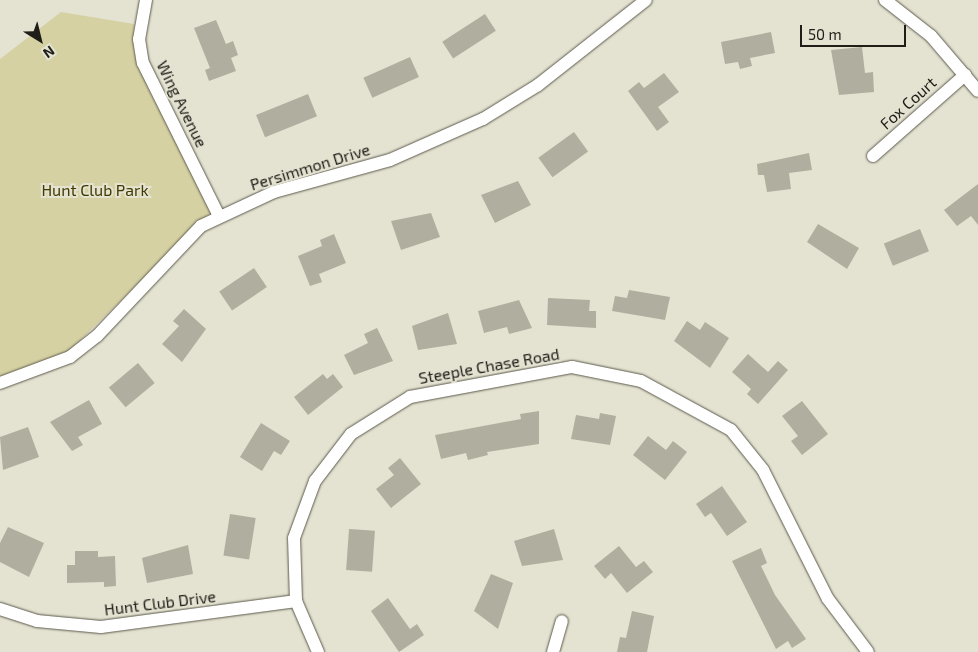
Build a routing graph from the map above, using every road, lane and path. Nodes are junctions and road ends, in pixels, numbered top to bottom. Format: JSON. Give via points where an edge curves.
{"nodes":[{"id":1,"x":146,"y":0,"type":"edge"},
{"id":2,"x":646,"y":0,"type":"edge"},
{"id":3,"x":885,"y":0,"type":"edge"},
{"id":4,"x":965,"y":74,"type":"junction"},
{"id":5,"x":978,"y":91,"type":"edge"},
{"id":6,"x":873,"y":156,"type":"dead end"},
{"id":7,"x":219,"y":216,"type":"junction"},
{"id":8,"x":0,"y":383,"type":"edge"},
{"id":9,"x":296,"y":600,"type":"junction"},
{"id":10,"x":0,"y":609,"type":"edge"},
{"id":11,"x":562,"y":621,"type":"dead end"},
{"id":12,"x":318,"y":652,"type":"edge"},
{"id":13,"x":553,"y":652,"type":"edge"},
{"id":14,"x":868,"y":652,"type":"edge"}],
"edges":[{"from":1,"to":7,"type":"street","name":"Wing Avenue","via":[[139,39],[143,63]]},
{"from":2,"to":7,"type":"street","name":"Persimmon Drive","via":[[538,85],[483,119],[399,156],[274,192]]},
{"from":3,"to":4,"type":"street","via":[[931,36]]},
{"from":4,"to":5,"type":"street"},
{"from":4,"to":6,"type":"street","name":"Fox Court"},
{"from":7,"to":8,"type":"street","name":"Persimmon Drive","via":[[201,226],[97,336],[70,357]]},
{"from":9,"to":10,"type":"street","name":"Hunt Club Drive","via":[[101,627],[37,621]]},
{"from":9,"to":12,"type":"street"},
{"from":9,"to":14,"type":"street","name":"Steeple Chase Road","via":[[294,538],[303,509],[320,473],[350,434],[410,397],[572,367],[642,381],[731,430],[763,470],[828,599]]},
{"from":11,"to":13,"type":"street"}]}
